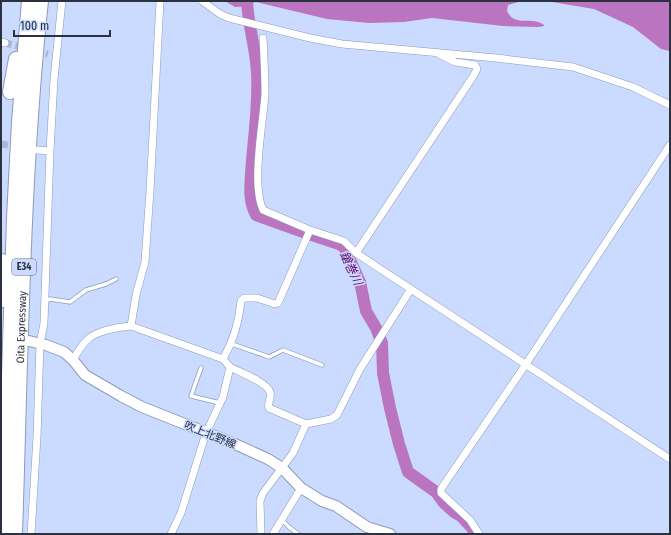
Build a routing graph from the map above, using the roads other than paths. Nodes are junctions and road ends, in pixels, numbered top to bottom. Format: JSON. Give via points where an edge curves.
{"nodes":[{"id":1,"x":26,"y":1,"type":"edge"},
{"id":2,"x":30,"y":1,"type":"edge"},
{"id":3,"x":41,"y":1,"type":"edge"},
{"id":4,"x":62,"y":1,"type":"edge"},
{"id":5,"x":160,"y":1,"type":"edge"},
{"id":6,"x":202,"y":1,"type":"edge"},
{"id":7,"x":263,"y":38,"type":"dead end"},
{"id":8,"x":437,"y":52,"type":"junction"},
{"id":9,"x":48,"y":54,"type":"tunnel mouth"},
{"id":10,"x":56,"y":56,"type":"junction"},
{"id":11,"x":10,"y":92,"type":"dead end"},
{"id":12,"x":670,"y":105,"type":"edge"},
{"id":13,"x":670,"y":145,"type":"edge"},
{"id":14,"x":37,"y":150,"type":"dead end"},
{"id":15,"x":50,"y":152,"type":"junction"},
{"id":16,"x":310,"y":230,"type":"junction"},
{"id":17,"x":356,"y":253,"type":"junction"},
{"id":18,"x":2,"y":260,"type":"edge"},
{"id":19,"x":116,"y":279,"type":"dead end"},
{"id":20,"x":411,"y":289,"type":"junction"},
{"id":21,"x":45,"y":302,"type":"junction"},
{"id":22,"x":131,"y":326,"type":"junction"},
{"id":23,"x":28,"y":341,"type":"dead end"},
{"id":24,"x":40,"y":344,"type":"junction"},
{"id":25,"x":232,"y":344,"type":"junction"},
{"id":26,"x":223,"y":359,"type":"junction"},
{"id":27,"x":73,"y":360,"type":"junction"},
{"id":28,"x":526,"y":364,"type":"junction"},
{"id":29,"x":322,"y":365,"type":"dead end"},
{"id":30,"x":230,"y":367,"type":"junction"},
{"id":31,"x":201,"y":368,"type":"dead end"},
{"id":32,"x":221,"y":404,"type":"junction"},
{"id":33,"x":306,"y":424,"type":"junction"},
{"id":34,"x":206,"y":433,"type":"junction"},
{"id":35,"x":7,"y":450,"type":"junction"},
{"id":36,"x":670,"y":460,"type":"edge"},
{"id":37,"x":282,"y":468,"type":"junction"},
{"id":38,"x":301,"y":488,"type":"junction"},
{"id":39,"x":282,"y":520,"type":"junction"},
{"id":40,"x":4,"y":534,"type":"edge"},
{"id":41,"x":15,"y":534,"type":"edge"},
{"id":42,"x":31,"y":534,"type":"edge"},
{"id":43,"x":171,"y":534,"type":"edge"},
{"id":44,"x":261,"y":534,"type":"edge"},
{"id":45,"x":273,"y":534,"type":"edge"},
{"id":46,"x":298,"y":534,"type":"edge"},
{"id":47,"x":390,"y":534,"type":"edge"},
{"id":48,"x":479,"y":534,"type":"edge"}],
"edges":[{"from":1,"to":11,"type":"highway"},
{"from":2,"to":35,"type":"highway","name":"Oita Expressway","number":"E34","via":[[19,122],[14,218]]},
{"from":3,"to":41,"type":"highway","name":"Oita Expressway","number":"E34","via":[[25,218]]},
{"from":4,"to":10,"type":"street"},
{"from":5,"to":22,"type":"street","via":[[145,262]]},
{"from":6,"to":8,"type":"street","via":[[229,18],[310,38],[342,44]]},
{"from":7,"to":16,"type":"street","via":[[265,93],[257,181],[260,203],[263,210]]},
{"from":8,"to":12,"type":"street","via":[[573,67],[633,87]]},
{"from":8,"to":17,"type":"street","via":[[455,62],[475,65],[477,69]]},
{"from":9,"to":10,"type":"street"},
{"from":10,"to":15,"type":"street"},
{"from":13,"to":28,"type":"street"},
{"from":14,"to":15,"type":"street"},
{"from":15,"to":21,"type":"street"},
{"from":16,"to":17,"type":"street","via":[[344,241]]},
{"from":16,"to":25,"type":"street","via":[[278,303],[257,298],[244,298],[241,301]]},
{"from":17,"to":20,"type":"street"},
{"from":18,"to":35,"type":"highway"},
{"from":19,"to":21,"type":"lane","via":[[86,290],[70,302],[50,299]]},
{"from":20,"to":28,"type":"street"},
{"from":20,"to":33,"type":"street","via":[[360,369],[337,415],[331,419]]},
{"from":21,"to":24,"type":"street"},
{"from":22,"to":26,"type":"street"},
{"from":22,"to":27,"type":"street","via":[[91,336]]},
{"from":23,"to":24,"type":"main road","name":"吹上北野線"},
{"from":24,"to":27,"type":"main road","name":"吹上北野線","via":[[56,348]]},
{"from":24,"to":42,"type":"street","via":[[28,524]]},
{"from":25,"to":26,"type":"street"},
{"from":25,"to":29,"type":"lane","via":[[269,357],[283,350]]},
{"from":26,"to":30,"type":"street"},
{"from":27,"to":34,"type":"main road","name":"吹上北野線","via":[[85,375],[121,396]]},
{"from":28,"to":36,"type":"street"},
{"from":28,"to":48,"type":"street","via":[[441,489],[441,493],[470,520]]},
{"from":30,"to":32,"type":"street"},
{"from":30,"to":33,"type":"street","via":[[265,385],[271,396],[269,408]]},
{"from":31,"to":32,"type":"lane","via":[[191,396]]},
{"from":32,"to":34,"type":"street"},
{"from":33,"to":37,"type":"street","via":[[293,453]]},
{"from":34,"to":37,"type":"main road","name":"吹上北野線","via":[[235,444]]},
{"from":34,"to":43,"type":"street"},
{"from":35,"to":40,"type":"highway","name":"Oita Expressway","number":"E34"},
{"from":37,"to":38,"type":"main road","name":"吹上北野線"},
{"from":37,"to":44,"type":"street","via":[[266,486],[260,501]]},
{"from":38,"to":39,"type":"street"},
{"from":38,"to":47,"type":"main road","name":"吹上北野線","via":[[336,506],[367,527]]},
{"from":39,"to":45,"type":"street"},
{"from":39,"to":46,"type":"lane"}]}
